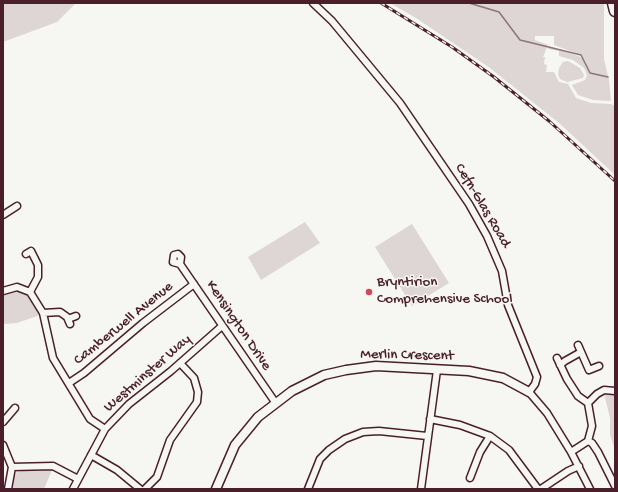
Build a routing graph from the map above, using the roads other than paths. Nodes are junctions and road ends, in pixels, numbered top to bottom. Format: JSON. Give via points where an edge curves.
{"nodes":[{"id":1,"x":313,"y":3,"type":"edge"},
{"id":2,"x":613,"y":3,"type":"edge"},
{"id":3,"x":615,"y":11,"type":"edge"},
{"id":4,"x":17,"y":206,"type":"dead end"},
{"id":5,"x":10,"y":211,"type":"junction"},
{"id":6,"x":3,"y":215,"type":"edge"},
{"id":7,"x":14,"y":217,"type":"dead end"},
{"id":8,"x":31,"y":251,"type":"dead end"},
{"id":9,"x":180,"y":264,"type":"dead end"},
{"id":10,"x":194,"y":284,"type":"junction"},
{"id":11,"x":3,"y":291,"type":"edge"},
{"id":12,"x":30,"y":292,"type":"junction"},
{"id":13,"x":43,"y":313,"type":"junction"},
{"id":14,"x":76,"y":316,"type":"dead end"},
{"id":15,"x":222,"y":326,"type":"junction"},
{"id":16,"x":578,"y":345,"type":"dead end"},
{"id":17,"x":581,"y":352,"type":"junction"},
{"id":18,"x":557,"y":358,"type":"dead end"},
{"id":19,"x":180,"y":363,"type":"junction"},
{"id":20,"x":560,"y":365,"type":"junction"},
{"id":21,"x":599,"y":366,"type":"dead end"},
{"id":22,"x":437,"y":370,"type":"junction"},
{"id":23,"x":589,"y":370,"type":"junction"},
{"id":24,"x":582,"y":373,"type":"dead end"},
{"id":25,"x":69,"y":383,"type":"junction"},
{"id":26,"x":615,"y":391,"type":"edge"},
{"id":27,"x":528,"y":392,"type":"junction"},
{"id":28,"x":275,"y":402,"type":"junction"},
{"id":29,"x":588,"y":403,"type":"junction"},
{"id":30,"x":15,"y":412,"type":"dead end"},
{"id":31,"x":430,"y":419,"type":"junction"},
{"id":32,"x":3,"y":422,"type":"edge"},
{"id":33,"x":105,"y":429,"type":"junction"},
{"id":34,"x":428,"y":436,"type":"junction"},
{"id":35,"x":490,"y":436,"type":"junction"},
{"id":36,"x":588,"y":442,"type":"junction"},
{"id":37,"x":3,"y":445,"type":"edge"},
{"id":38,"x":571,"y":452,"type":"junction"},
{"id":39,"x":91,"y":455,"type":"junction"},
{"id":40,"x":579,"y":466,"type":"junction"},
{"id":41,"x":12,"y":467,"type":"junction"},
{"id":42,"x":470,"y":478,"type":"dead end"},
{"id":43,"x":78,"y":479,"type":"junction"},
{"id":44,"x":615,"y":486,"type":"edge"},
{"id":45,"x":8,"y":489,"type":"edge"},
{"id":46,"x":73,"y":489,"type":"edge"},
{"id":47,"x":140,"y":489,"type":"edge"},
{"id":48,"x":145,"y":489,"type":"edge"},
{"id":49,"x":216,"y":489,"type":"edge"},
{"id":50,"x":308,"y":489,"type":"edge"},
{"id":51,"x":421,"y":489,"type":"edge"},
{"id":52,"x":540,"y":489,"type":"edge"},
{"id":53,"x":590,"y":489,"type":"edge"}],
"edges":[{"from":1,"to":27,"type":"street","name":"Cefn-Glas Road","via":[[332,21],[400,103],[469,204],[487,236],[502,271],[508,305],[537,377]]},
{"from":2,"to":3,"type":"main road"},
{"from":4,"to":5,"type":"street"},
{"from":5,"to":6,"type":"street"},
{"from":5,"to":7,"type":"street"},
{"from":8,"to":12,"type":"street","via":[[39,272]]},
{"from":9,"to":10,"type":"street","name":"Kensington Drive"},
{"from":10,"to":15,"type":"street","name":"Kensington Drive"},
{"from":10,"to":25,"type":"street","name":"Camberwell Avenue"},
{"from":11,"to":12,"type":"street","via":[[17,287]]},
{"from":12,"to":13,"type":"street"},
{"from":13,"to":14,"type":"street","via":[[60,312],[69,322]]},
{"from":13,"to":25,"type":"street","via":[[53,358]]},
{"from":15,"to":19,"type":"street","name":"Westminster Way"},
{"from":15,"to":28,"type":"street","name":"Kensington Drive"},
{"from":16,"to":17,"type":"street"},
{"from":17,"to":20,"type":"street"},
{"from":17,"to":23,"type":"street"},
{"from":18,"to":20,"type":"street"},
{"from":19,"to":33,"type":"street","name":"Westminster Way","via":[[130,404]]},
{"from":19,"to":48,"type":"street","via":[[194,378],[198,392],[197,402],[170,440],[157,477]]},
{"from":20,"to":29,"type":"street","via":[[578,396]]},
{"from":21,"to":23,"type":"street"},
{"from":22,"to":27,"type":"street","name":"Merlin Crescent","via":[[493,375],[513,382]]},
{"from":22,"to":28,"type":"street","name":"Merlin Crescent","via":[[376,366],[346,370],[314,379]]},
{"from":22,"to":31,"type":"street"},
{"from":23,"to":24,"type":"street"},
{"from":25,"to":33,"type":"street","via":[[90,419]]},
{"from":26,"to":29,"type":"street","via":[[604,390]]},
{"from":27,"to":38,"type":"street","via":[[547,413]]},
{"from":28,"to":49,"type":"street","name":"Merlin Crescent","via":[[258,417],[235,445]]},
{"from":29,"to":36,"type":"street","via":[[592,426]]},
{"from":30,"to":32,"type":"street"},
{"from":31,"to":34,"type":"street"},
{"from":31,"to":35,"type":"street","via":[[460,425]]},
{"from":33,"to":39,"type":"street","name":"Westminster Way"},
{"from":34,"to":50,"type":"street","via":[[379,430],[345,438],[320,460]]},
{"from":34,"to":51,"type":"street"},
{"from":35,"to":42,"type":"street","via":[[480,452]]},
{"from":35,"to":52,"type":"street","via":[[508,450]]},
{"from":36,"to":38,"type":"street"},
{"from":36,"to":44,"type":"street","via":[[592,443],[598,452]]},
{"from":37,"to":41,"type":"street"},
{"from":38,"to":40,"type":"street"},
{"from":39,"to":43,"type":"street","name":"Westminster Way"},
{"from":39,"to":47,"type":"street","via":[[117,470]]},
{"from":40,"to":52,"type":"street"},
{"from":40,"to":53,"type":"street"},
{"from":41,"to":43,"type":"street","via":[[46,464]]},
{"from":41,"to":45,"type":"street"},
{"from":43,"to":46,"type":"street","name":"Westminster Way"}]}
